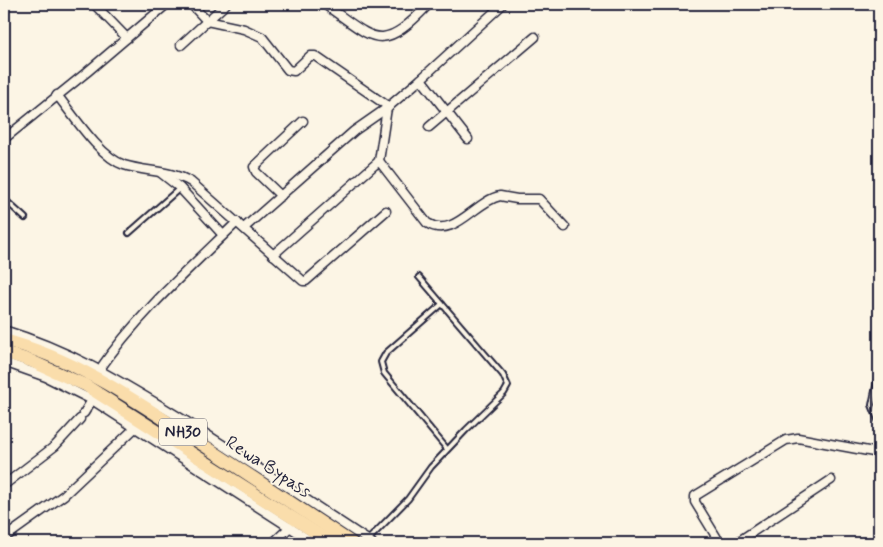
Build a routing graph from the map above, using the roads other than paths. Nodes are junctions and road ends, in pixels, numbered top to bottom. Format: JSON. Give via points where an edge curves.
{"nodes":[{"id":1,"x":96,"y":4,"type":"edge"},
{"id":2,"x":167,"y":4,"type":"edge"},
{"id":3,"x":191,"y":4,"type":"edge"},
{"id":4,"x":226,"y":4,"type":"edge"},
{"id":5,"x":324,"y":4,"type":"edge"},
{"id":6,"x":429,"y":4,"type":"edge"},
{"id":7,"x":503,"y":4,"type":"edge"},
{"id":8,"x":207,"y":21,"type":"junction"},
{"id":9,"x":535,"y":37,"type":"dead end"},
{"id":10,"x":127,"y":38,"type":"junction"},
{"id":11,"x":181,"y":45,"type":"dead end"},
{"id":12,"x":421,"y":79,"type":"junction"},
{"id":13,"x":57,"y":95,"type":"junction"},
{"id":14,"x":388,"y":107,"type":"junction"},
{"id":15,"x":448,"y":113,"type":"junction"},
{"id":16,"x":303,"y":121,"type":"dead end"},
{"id":17,"x":429,"y":127,"type":"dead end"},
{"id":18,"x":4,"y":139,"type":"edge"},
{"id":19,"x":468,"y":139,"type":"dead end"},
{"id":20,"x":379,"y":161,"type":"junction"},
{"id":21,"x":161,"y":173,"type":"junction"},
{"id":22,"x":180,"y":188,"type":"junction"},
{"id":23,"x":281,"y":196,"type":"junction"},
{"id":24,"x":4,"y":199,"type":"edge"},
{"id":25,"x":386,"y":211,"type":"dead end"},
{"id":26,"x":24,"y":218,"type":"dead end"},
{"id":27,"x":237,"y":222,"type":"junction"},
{"id":28,"x":565,"y":227,"type":"dead end"},
{"id":29,"x":244,"y":228,"type":"junction"},
{"id":30,"x":129,"y":233,"type":"dead end"},
{"id":31,"x":223,"y":235,"type":"junction"},
{"id":32,"x":273,"y":255,"type":"junction"},
{"id":33,"x":419,"y":277,"type":"dead end"},
{"id":34,"x":442,"y":304,"type":"junction"},
{"id":35,"x":4,"y":330,"type":"edge"},
{"id":36,"x":4,"y":340,"type":"edge"},
{"id":37,"x":4,"y":352,"type":"edge"},
{"id":38,"x":4,"y":362,"type":"edge"},
{"id":39,"x":100,"y":369,"type":"junction"},
{"id":40,"x":879,"y":372,"type":"edge"},
{"id":41,"x":92,"y":400,"type":"junction"},
{"id":42,"x":879,"y":422,"type":"edge"},
{"id":43,"x":136,"y":427,"type":"junction"},
{"id":44,"x":447,"y":450,"type":"junction"},
{"id":45,"x":879,"y":453,"type":"edge"},
{"id":46,"x":831,"y":480,"type":"dead end"},
{"id":47,"x":4,"y":485,"type":"edge"},
{"id":48,"x":290,"y":527,"type":"junction"},
{"id":49,"x":4,"y":538,"type":"edge"},
{"id":50,"x":370,"y":542,"type":"edge"},
{"id":51,"x":273,"y":543,"type":"edge"},
{"id":52,"x":314,"y":543,"type":"edge"},
{"id":53,"x":332,"y":543,"type":"edge"},
{"id":54,"x":352,"y":543,"type":"edge"},
{"id":55,"x":720,"y":543,"type":"edge"},
{"id":56,"x":736,"y":543,"type":"edge"}],
"edges":[{"from":1,"to":10,"type":"street"},
{"from":2,"to":10,"type":"street"},
{"from":3,"to":8,"type":"street"},
{"from":4,"to":8,"type":"street"},
{"from":5,"to":6,"type":"street","via":[[379,39],[395,34]]},
{"from":7,"to":12,"type":"street"},
{"from":8,"to":11,"type":"street"},
{"from":8,"to":14,"type":"street","via":[[257,34],[291,71],[297,70],[310,56],[315,56]]},
{"from":9,"to":15,"type":"street"},
{"from":10,"to":13,"type":"street"},
{"from":12,"to":14,"type":"street"},
{"from":12,"to":15,"type":"street"},
{"from":13,"to":18,"type":"street"},
{"from":13,"to":21,"type":"street","via":[[112,158],[125,165]]},
{"from":14,"to":20,"type":"street"},
{"from":14,"to":23,"type":"street","via":[[354,131]]},
{"from":15,"to":17,"type":"street"},
{"from":15,"to":19,"type":"street"},
{"from":16,"to":23,"type":"street","via":[[254,167]]},
{"from":20,"to":28,"type":"street","via":[[420,217],[433,227],[448,227],[500,196],[539,198]]},
{"from":20,"to":32,"type":"street"},
{"from":21,"to":22,"type":"street"},
{"from":21,"to":27,"type":"street","via":[[191,182]]},
{"from":22,"to":30,"type":"lane"},
{"from":22,"to":31,"type":"street"},
{"from":23,"to":29,"type":"street"},
{"from":24,"to":26,"type":"lane"},
{"from":25,"to":32,"type":"street","via":[[306,281]]},
{"from":27,"to":29,"type":"street"},
{"from":27,"to":31,"type":"street"},
{"from":29,"to":32,"type":"street"},
{"from":31,"to":39,"type":"street","via":[[128,333]]},
{"from":33,"to":34,"type":"lane"},
{"from":34,"to":44,"type":"lane","via":[[508,384],[504,393]]},
{"from":34,"to":44,"type":"lane","via":[[386,353],[381,362],[384,373]]},
{"from":35,"to":39,"type":"street","via":[[62,350]]},
{"from":36,"to":54,"type":"highway","name":"Rewa Bypass","number":"NH30","via":[[37,350],[95,376]]},
{"from":37,"to":53,"type":"highway","name":"Rewa Bypass","number":"NH30","via":[[85,386]]},
{"from":38,"to":41,"type":"street","via":[[46,376]]},
{"from":39,"to":50,"type":"street","via":[[228,448]]},
{"from":40,"to":42,"type":"lane","via":[[872,405]]},
{"from":41,"to":43,"type":"street"},
{"from":41,"to":47,"type":"street","via":[[55,446]]},
{"from":43,"to":48,"type":"street"},
{"from":43,"to":49,"type":"street","via":[[64,494]]},
{"from":44,"to":50,"type":"lane"},
{"from":45,"to":55,"type":"street","via":[[798,438],[786,440],[695,496],[695,502]]},
{"from":46,"to":56,"type":"street"},
{"from":48,"to":51,"type":"street"},
{"from":48,"to":52,"type":"street"}]}
